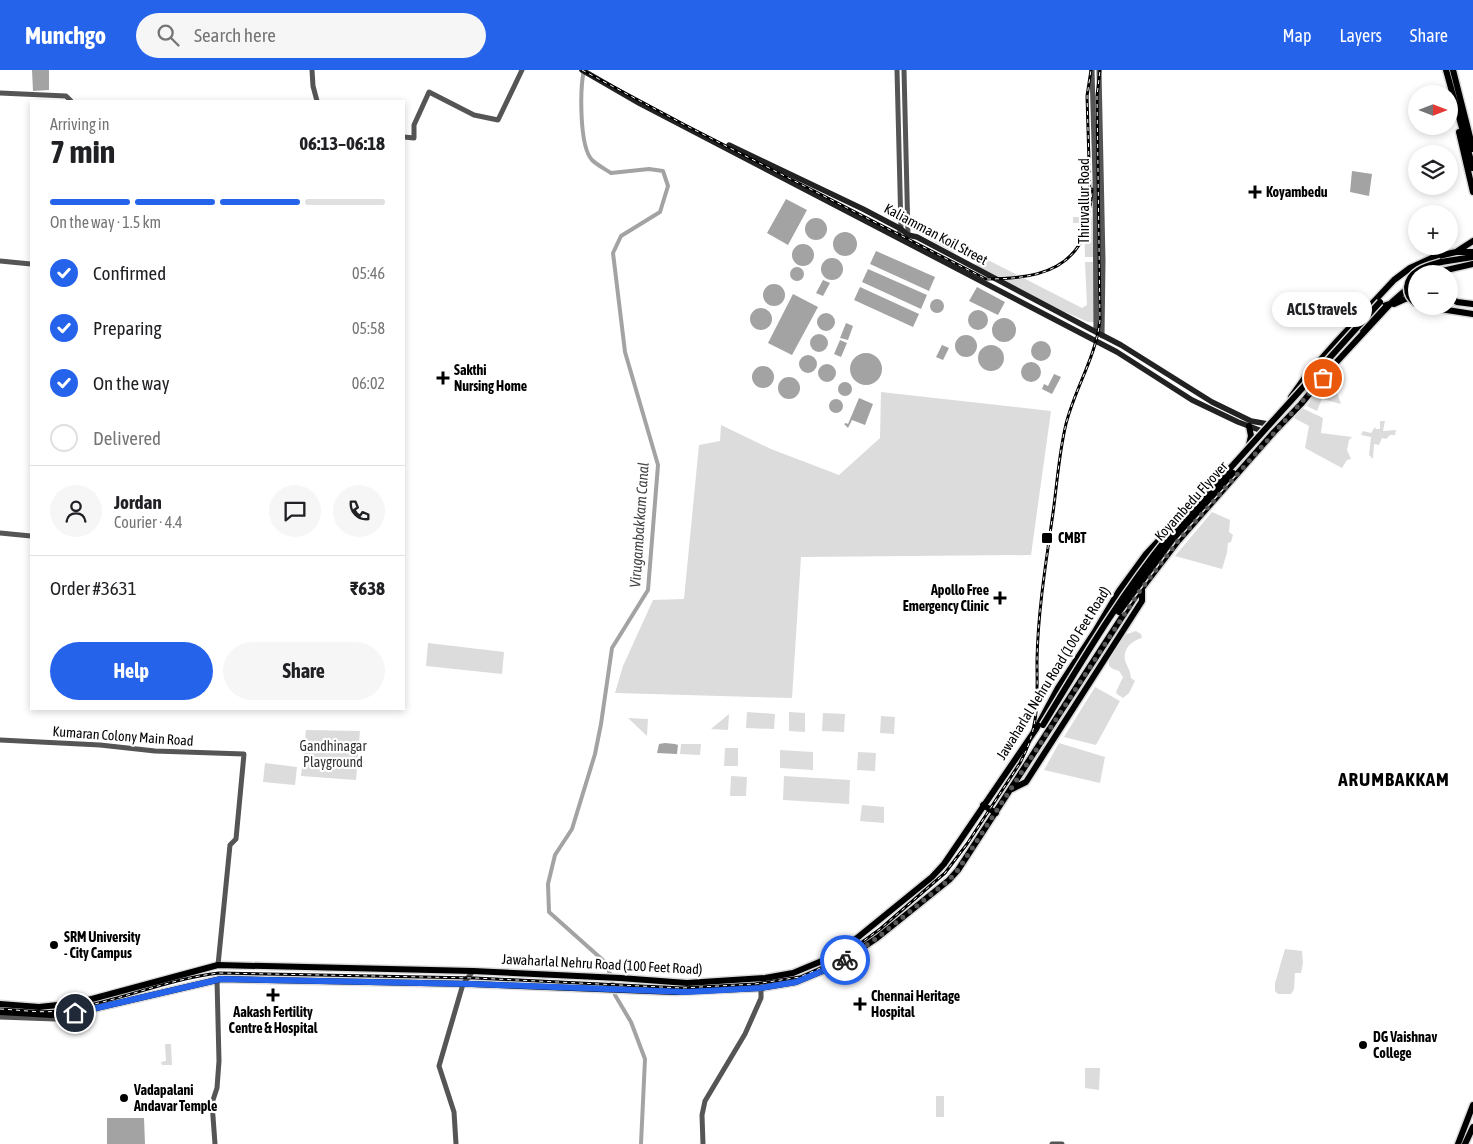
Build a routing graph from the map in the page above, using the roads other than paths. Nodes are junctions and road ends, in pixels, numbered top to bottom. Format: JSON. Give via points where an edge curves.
{"nodes":[{"id":1,"x":312,"y":70,"type":"edge"},
{"id":2,"x":522,"y":70,"type":"edge"},
{"id":3,"x":582,"y":70,"type":"edge"},
{"id":4,"x":897,"y":70,"type":"edge"},
{"id":5,"x":904,"y":70,"type":"edge"},
{"id":6,"x":1092,"y":70,"type":"edge"},
{"id":7,"x":1099,"y":70,"type":"edge"},
{"id":8,"x":1446,"y":70,"type":"edge"},
{"id":9,"x":1453,"y":70,"type":"edge"},
{"id":10,"x":591,"y":73,"type":"edge"},
{"id":11,"x":619,"y":90,"type":"junction"},
{"id":12,"x":0,"y":93,"type":"edge"},
{"id":13,"x":70,"y":100,"type":"edge"},
{"id":14,"x":317,"y":100,"type":"edge"},
{"id":15,"x":1460,"y":113,"type":"junction"},
{"id":16,"x":1473,"y":133,"type":"edge"},
{"id":17,"x":405,"y":137,"type":"edge"},
{"id":18,"x":1473,"y":149,"type":"edge"},
{"id":19,"x":1473,"y":168,"type":"edge"},
{"id":20,"x":1473,"y":192,"type":"edge"},
{"id":21,"x":901,"y":229,"type":"junction"},
{"id":22,"x":908,"y":235,"type":"junction"},
{"id":23,"x":900,"y":238,"type":"junction"},
{"id":24,"x":1473,"y":241,"type":"edge"},
{"id":25,"x":1458,"y":251,"type":"edge"},
{"id":26,"x":1458,"y":252,"type":"edge"},
{"id":27,"x":1473,"y":252,"type":"edge"},
{"id":28,"x":1443,"y":255,"type":"edge"},
{"id":29,"x":1473,"y":256,"type":"edge"},
{"id":30,"x":0,"y":261,"type":"edge"},
{"id":31,"x":30,"y":264,"type":"edge"},
{"id":32,"x":1473,"y":264,"type":"edge"},
{"id":33,"x":1433,"y":265,"type":"edge"},
{"id":34,"x":1458,"y":269,"type":"edge"},
{"id":35,"x":1408,"y":287,"type":"edge"},
{"id":36,"x":1383,"y":293,"type":"junction"},
{"id":37,"x":1408,"y":298,"type":"edge"},
{"id":38,"x":1458,"y":302,"type":"edge"},
{"id":39,"x":1390,"y":304,"type":"junction"},
{"id":40,"x":1473,"y":304,"type":"edge"},
{"id":41,"x":1380,"y":305,"type":"junction"},
{"id":42,"x":1458,"y":306,"type":"edge"},
{"id":43,"x":1473,"y":308,"type":"edge"},
{"id":44,"x":1458,"y":312,"type":"edge"},
{"id":45,"x":1473,"y":314,"type":"edge"},
{"id":46,"x":1096,"y":332,"type":"junction"},
{"id":47,"x":1102,"y":336,"type":"junction"},
{"id":48,"x":1306,"y":376,"type":"junction"},
{"id":49,"x":1316,"y":387,"type":"junction"},
{"id":50,"x":1268,"y":424,"type":"junction"},
{"id":51,"x":1249,"y":426,"type":"junction"},
{"id":52,"x":1262,"y":431,"type":"junction"},
{"id":53,"x":1249,"y":445,"type":"junction"},
{"id":54,"x":1183,"y":515,"type":"junction"},
{"id":55,"x":1192,"y":525,"type":"junction"},
{"id":56,"x":0,"y":533,"type":"edge"},
{"id":57,"x":30,"y":536,"type":"edge"},
{"id":58,"x":1142,"y":588,"type":"junction"},
{"id":59,"x":1119,"y":591,"type":"junction"},
{"id":60,"x":1133,"y":600,"type":"junction"},
{"id":61,"x":1087,"y":643,"type":"junction"},
{"id":62,"x":1100,"y":650,"type":"junction"},
{"id":63,"x":1041,"y":729,"type":"junction"},
{"id":64,"x":0,"y":740,"type":"edge"},
{"id":65,"x":1042,"y":743,"type":"junction"},
{"id":66,"x":1011,"y":790,"type":"junction"},
{"id":67,"x":983,"y":805,"type":"junction"},
{"id":68,"x":996,"y":813,"type":"junction"},
{"id":69,"x":218,"y":966,"type":"junction"},
{"id":70,"x":324,"y":968,"type":"junction"},
{"id":71,"x":473,"y":971,"type":"junction"},
{"id":72,"x":630,"y":978,"type":"junction"},
{"id":73,"x":217,"y":980,"type":"junction"},
{"id":74,"x":324,"y":980,"type":"junction"},
{"id":75,"x":463,"y":984,"type":"junction"},
{"id":76,"x":761,"y":988,"type":"junction"},
{"id":77,"x":629,"y":990,"type":"junction"},
{"id":78,"x":98,"y":997,"type":"junction"},
{"id":79,"x":0,"y":1003,"type":"edge"},
{"id":80,"x":100,"y":1008,"type":"junction"},
{"id":81,"x":0,"y":1012,"type":"edge"},
{"id":82,"x":0,"y":1017,"type":"edge"},
{"id":83,"x":1473,"y":1105,"type":"edge"},
{"id":84,"x":1473,"y":1127,"type":"edge"},
{"id":85,"x":215,"y":1144,"type":"edge"},
{"id":86,"x":456,"y":1144,"type":"edge"},
{"id":87,"x":703,"y":1144,"type":"edge"},
{"id":88,"x":1052,"y":1144,"type":"edge"},
{"id":89,"x":1062,"y":1144,"type":"edge"},
{"id":90,"x":1458,"y":1144,"type":"edge"},
{"id":91,"x":1465,"y":1144,"type":"edge"}],
"edges":[{"from":1,"to":14,"type":"street"},
{"from":2,"to":17,"type":"street","via":[[498,120],[474,115],[429,92],[414,125],[414,138]]},
{"from":3,"to":10,"type":"main road","name":"Kaliamman Koil Street"},
{"from":4,"to":21,"type":"street"},
{"from":5,"to":22,"type":"street"},
{"from":6,"to":46,"type":"street","name":"Thiruvallur Road"},
{"from":7,"to":47,"type":"street"},
{"from":8,"to":15,"type":"main road"},
{"from":9,"to":15,"type":"main road"},
{"from":10,"to":11,"type":"main road","name":"Kaliamman Koil Street"},
{"from":11,"to":21,"type":"main road","name":"Kaliamman Koil Street"},
{"from":11,"to":23,"type":"main road","name":"Kaliamman Koil Street"},
{"from":12,"to":13,"type":"street","via":[[66,96]]},
{"from":15,"to":16,"type":"main road","via":[[1468,115]]},
{"from":15,"to":18,"type":"main road"},
{"from":15,"to":19,"type":"main road"},
{"from":15,"to":20,"type":"main road","via":[[1455,118]]},
{"from":21,"to":22,"type":"main road","name":"Kaliamman Koil Street"},
{"from":21,"to":23,"type":"street"},
{"from":22,"to":23,"type":"street"},
{"from":22,"to":46,"type":"main road","name":"Kaliamman Koil Street"},
{"from":23,"to":51,"type":"main road","name":"Kaliamman Koil Street","via":[[1118,352],[1192,400]]},
{"from":24,"to":25,"type":"main road"},
{"from":26,"to":27,"type":"main road","name":"Jawaharlal Nehru Road (100 Feet Road)"},
{"from":28,"to":36,"type":"main road","name":"Jawaharlal Nehru Road (100 Feet Road)","via":[[1410,268]]},
{"from":29,"to":33,"type":"main road","bridge":true},
{"from":30,"to":31,"type":"street"},
{"from":32,"to":34,"type":"main road"},
{"from":35,"to":39,"type":"main road","name":"Jawaharlal Nehru Road (100 Feet Road)"},
{"from":36,"to":41,"type":"main road","name":"Koyambedu Flyover"},
{"from":36,"to":48,"type":"main road","name":"Jawaharlal Nehru Road (100 Feet Road)"},
{"from":37,"to":39,"type":"main road"},
{"from":38,"to":40,"type":"main road"},
{"from":39,"to":41,"type":"main road","name":"Koyambedu Flyover"},
{"from":39,"to":49,"type":"main road","name":"Jawaharlal Nehru Road (100 Feet Road)"},
{"from":41,"to":63,"type":"main road","name":"Koyambedu Flyover","bridge":true,"via":[[1173,539],[1133,590]]},
{"from":42,"to":43,"type":"main road"},
{"from":44,"to":45,"type":"main road"},
{"from":46,"to":47,"type":"main road","name":"Kaliamman Koil Street"},
{"from":47,"to":50,"type":"main road","name":"Kaliamman Koil Street","via":[[1212,402]]},
{"from":48,"to":49,"type":"main road"},
{"from":48,"to":50,"type":"main road","name":"Jawaharlal Nehru Road (100 Feet Road)"},
{"from":49,"to":55,"type":"main road","name":"Jawaharlal Nehru Road (100 Feet Road)"},
{"from":50,"to":52,"type":"main road","name":"Jawaharlal Nehru Road (100 Feet Road)"},
{"from":51,"to":52,"type":"main road","name":"Kaliamman Koil Street"},
{"from":51,"to":53,"type":"main road"},
{"from":52,"to":53,"type":"main road","name":"Jawaharlal Nehru Road (100 Feet Road)"},
{"from":53,"to":54,"type":"main road","name":"Jawaharlal Nehru Road (100 Feet Road)"},
{"from":54,"to":55,"type":"main road"},
{"from":54,"to":59,"type":"main road","name":"Jawaharlal Nehru Road (100 Feet Road)","via":[[1146,554]]},
{"from":55,"to":58,"type":"main road","name":"Jawaharlal Nehru Road (100 Feet Road)"},
{"from":56,"to":57,"type":"street"},
{"from":58,"to":60,"type":"main road","name":"Jawaharlal Nehru Road (100 Feet Road)"},
{"from":58,"to":66,"type":"main road","via":[[1142,601],[1062,728],[1026,782]]},
{"from":59,"to":60,"type":"main road"},
{"from":59,"to":61,"type":"main road","name":"Jawaharlal Nehru Road (100 Feet Road)"},
{"from":60,"to":62,"type":"main road","name":"Jawaharlal Nehru Road (100 Feet Road)"},
{"from":61,"to":62,"type":"main road"},
{"from":61,"to":63,"type":"main road","name":"Jawaharlal Nehru Road (100 Feet Road)","via":[[1058,688]]},
{"from":62,"to":65,"type":"main road","name":"Jawaharlal Nehru Road (100 Feet Road)"},
{"from":63,"to":65,"type":"main road","name":"Koyambedu Flyover"},
{"from":63,"to":67,"type":"main road","name":"Jawaharlal Nehru Road (100 Feet Road)"},
{"from":64,"to":69,"type":"street","name":"Kumaran Colony Main Road","via":[[244,754],[236,839],[230,844]]},
{"from":65,"to":66,"type":"main road","name":"Jawaharlal Nehru Road (100 Feet Road)"},
{"from":66,"to":68,"type":"main road","name":"Jawaharlal Nehru Road (100 Feet Road)"},
{"from":67,"to":68,"type":"main road"},
{"from":67,"to":72,"type":"main road","name":"Jawaharlal Nehru Road (100 Feet Road)","via":[[932,877],[829,958],[793,973],[765,978],[687,983]]},
{"from":68,"to":76,"type":"main road","name":"Jawaharlal Nehru Road (100 Feet Road)","via":[[949,880],[877,938],[832,967],[796,982]]},
{"from":69,"to":70,"type":"main road","name":"Jawaharlal Nehru Road (100 Feet Road)"},
{"from":69,"to":78,"type":"main road","name":"Jawaharlal Nehru Road (100 Feet Road)"},
{"from":70,"to":71,"type":"main road","name":"Jawaharlal Nehru Road (100 Feet Road)"},
{"from":70,"to":74,"type":"main road"},
{"from":71,"to":72,"type":"main road","name":"Jawaharlal Nehru Road (100 Feet Road)"},
{"from":71,"to":75,"type":"street"},
{"from":72,"to":77,"type":"main road"},
{"from":73,"to":74,"type":"main road","name":"Jawaharlal Nehru Road (100 Feet Road)"},
{"from":73,"to":80,"type":"main road","name":"Jawaharlal Nehru Road (100 Feet Road)"},
{"from":73,"to":85,"type":"street","via":[[218,1088],[212,1103]]},
{"from":74,"to":75,"type":"main road","name":"Jawaharlal Nehru Road (100 Feet Road)"},
{"from":75,"to":77,"type":"main road","name":"Jawaharlal Nehru Road (100 Feet Road)"},
{"from":75,"to":86,"type":"street","via":[[439,1066],[454,1112]]},
{"from":76,"to":77,"type":"main road","name":"Jawaharlal Nehru Road (100 Feet Road)","via":[[686,992]]},
{"from":76,"to":87,"type":"street","via":[[761,998],[745,1034],[705,1102]]},
{"from":78,"to":79,"type":"street","name":"Jawaharlal Nehru Road (100 Feet Road)","via":[[62,1003]]},
{"from":78,"to":79,"type":"main road","via":[[62,1006]]},
{"from":80,"to":81,"type":"main road","via":[[52,1015]]},
{"from":80,"to":82,"type":"street","name":"Jawaharlal Nehru Road (100 Feet Road)","via":[[62,1018]]},
{"from":83,"to":90,"type":"main road"},
{"from":84,"to":91,"type":"main road"},
{"from":88,"to":89,"type":"street"}]}
